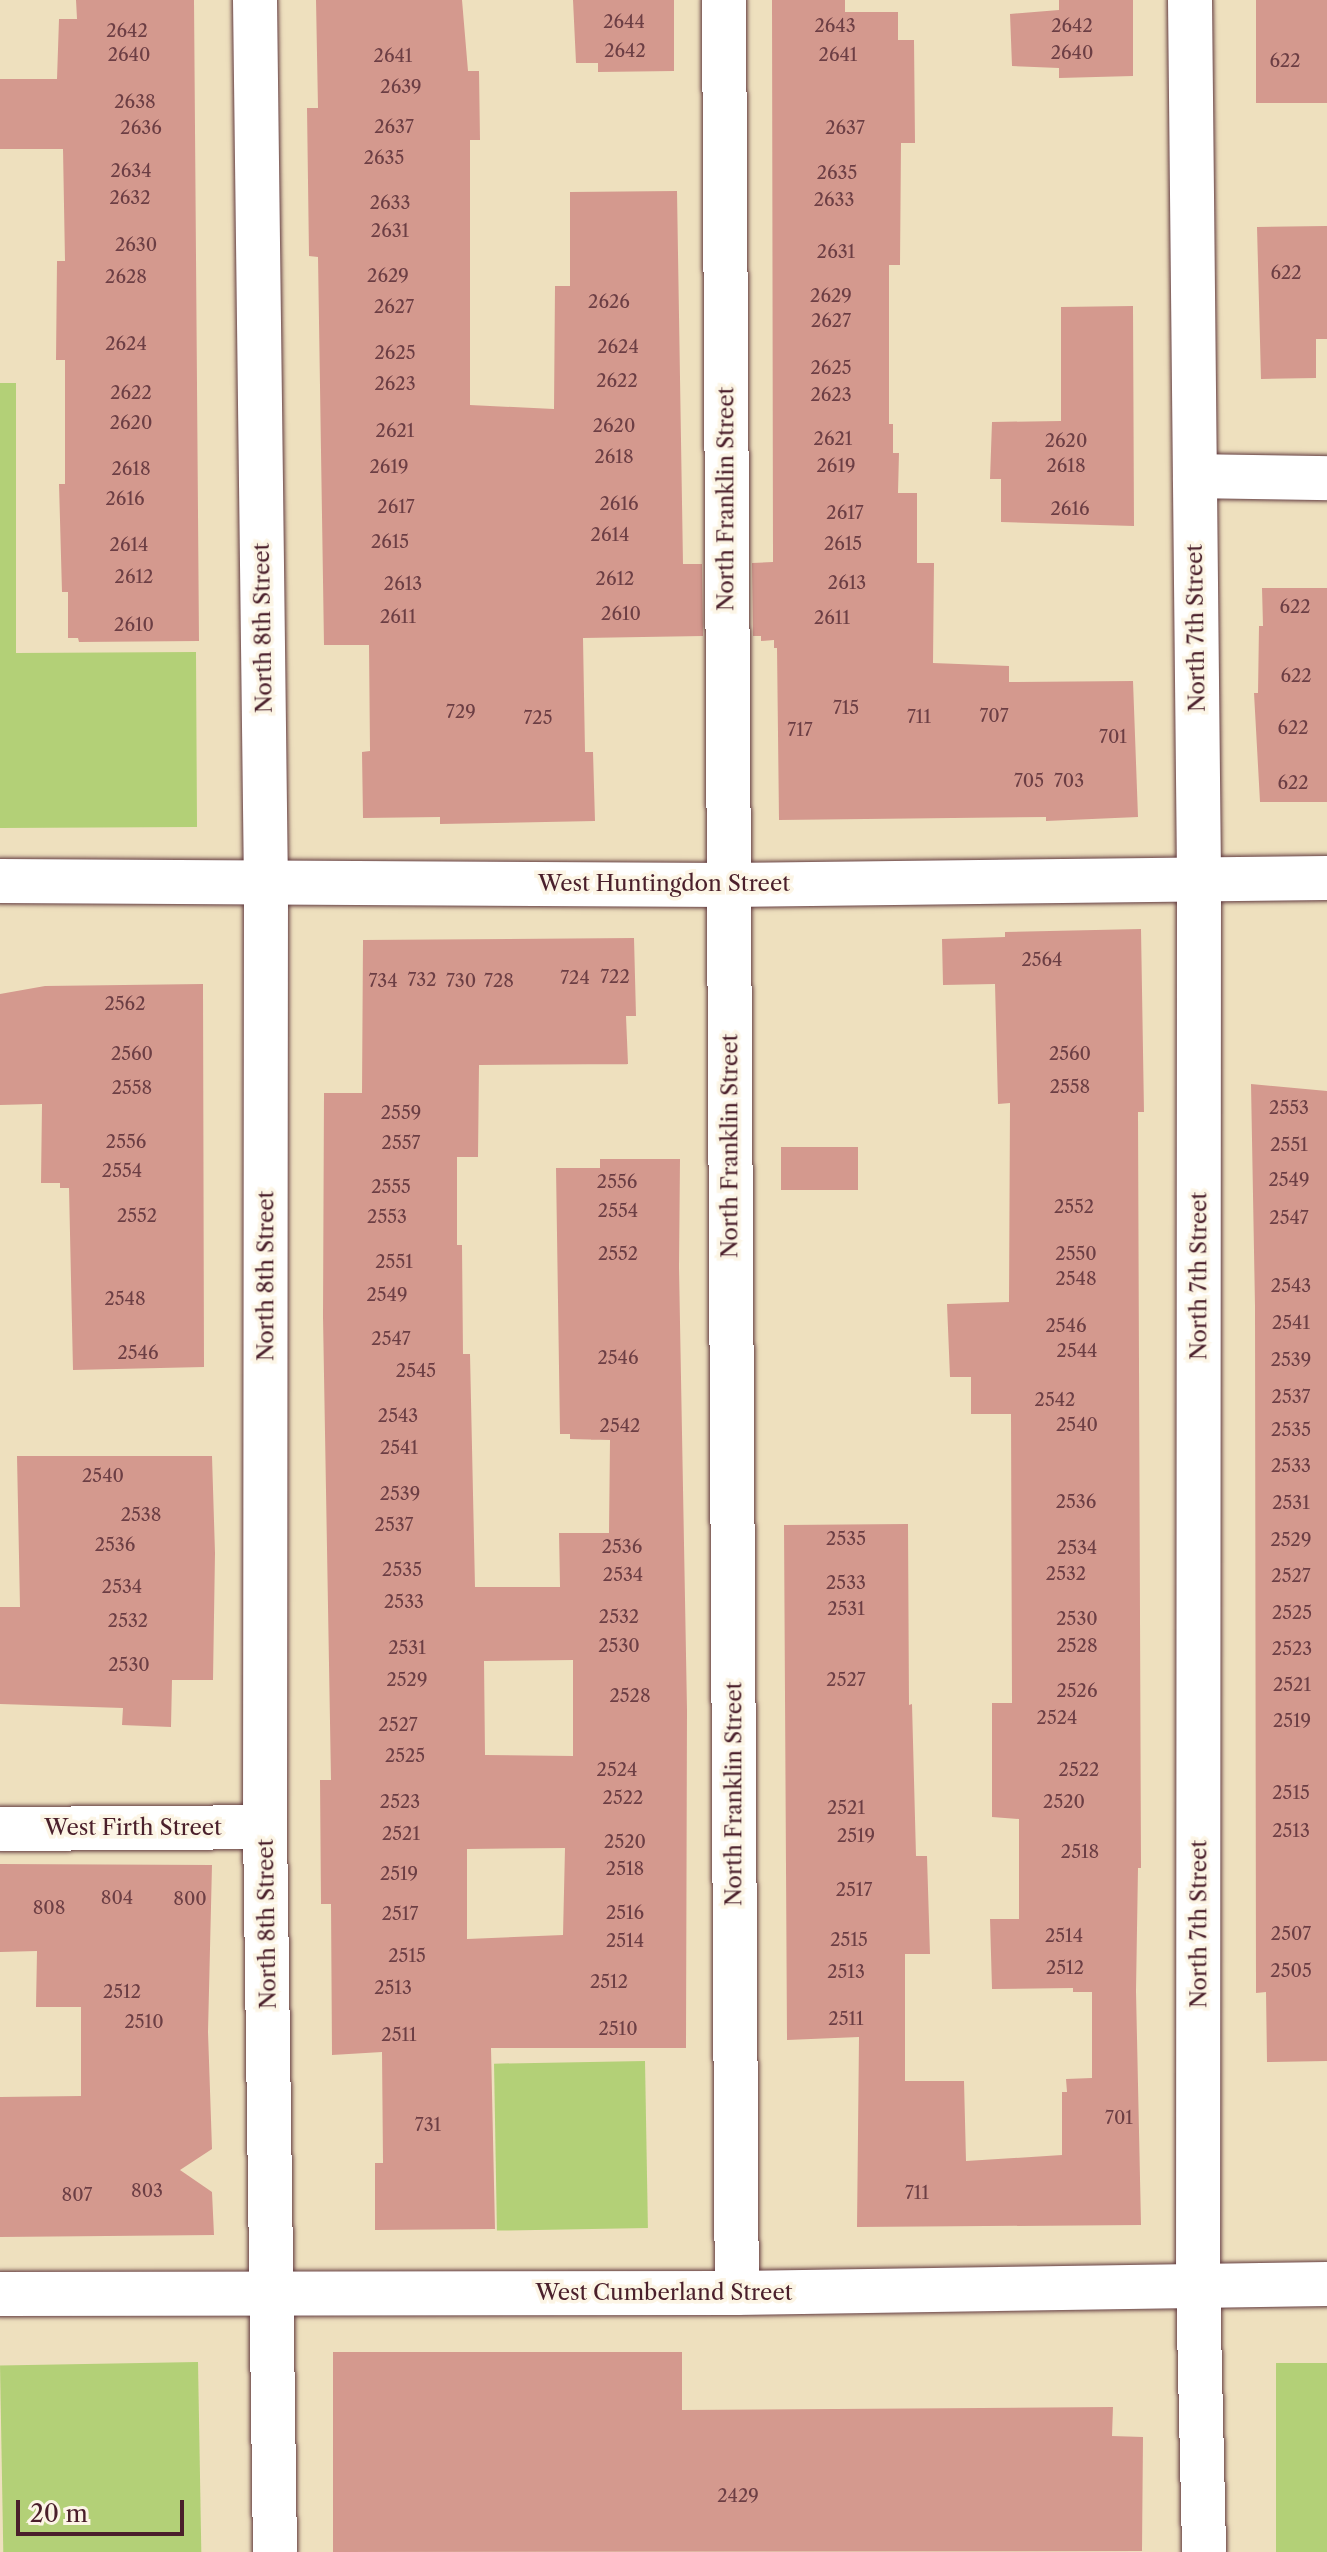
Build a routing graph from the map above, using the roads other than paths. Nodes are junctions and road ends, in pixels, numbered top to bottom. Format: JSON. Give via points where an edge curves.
{"nodes":[{"id":1,"x":255,"y":0,"type":"edge"},
{"id":2,"x":724,"y":0,"type":"edge"},
{"id":3,"x":1190,"y":0,"type":"edge"},
{"id":4,"x":1195,"y":476,"type":"junction"},
{"id":5,"x":1327,"y":478,"type":"edge"},
{"id":6,"x":1327,"y":878,"type":"edge"},
{"id":7,"x":0,"y":881,"type":"edge"},
{"id":8,"x":1199,"y":881,"type":"junction"},
{"id":9,"x":266,"y":883,"type":"junction"},
{"id":10,"x":728,"y":885,"type":"junction"},
{"id":11,"x":265,"y":1827,"type":"junction"},
{"id":12,"x":0,"y":1829,"type":"edge"},
{"id":13,"x":1198,"y":2283,"type":"junction"},
{"id":14,"x":1327,"y":2284,"type":"edge"},
{"id":15,"x":737,"y":2293,"type":"junction"},
{"id":16,"x":0,"y":2294,"type":"edge"},
{"id":17,"x":272,"y":2295,"type":"junction"},
{"id":18,"x":275,"y":2552,"type":"edge"},
{"id":19,"x":1204,"y":2552,"type":"edge"}],
"edges":[{"from":1,"to":9,"type":"street","name":"North 8th Street"},
{"from":2,"to":10,"type":"street","name":"North Franklin Street"},
{"from":3,"to":4,"type":"street","name":"North 7th Street"},
{"from":4,"to":5,"type":"street"},
{"from":4,"to":8,"type":"street","name":"North 7th Street"},
{"from":6,"to":8,"type":"street","name":"West Huntingdon Street"},
{"from":7,"to":9,"type":"street","name":"West Huntingdon Street"},
{"from":8,"to":10,"type":"street","name":"West Huntingdon Street"},
{"from":8,"to":13,"type":"street","name":"North 7th Street"},
{"from":9,"to":10,"type":"street","name":"West Huntingdon Street"},
{"from":9,"to":11,"type":"street","name":"North 8th Street"},
{"from":10,"to":15,"type":"street","name":"North Franklin Street"},
{"from":11,"to":12,"type":"street","name":"West Firth Street"},
{"from":11,"to":17,"type":"street","name":"North 8th Street"},
{"from":13,"to":14,"type":"street","name":"West Cumberland Street"},
{"from":13,"to":15,"type":"street","name":"West Cumberland Street"},
{"from":13,"to":19,"type":"street","name":"North 7th Street"},
{"from":15,"to":17,"type":"street","name":"West Cumberland Street"},
{"from":16,"to":17,"type":"street","name":"West Cumberland Street"},
{"from":17,"to":18,"type":"street","name":"North 8th Street"}]}
